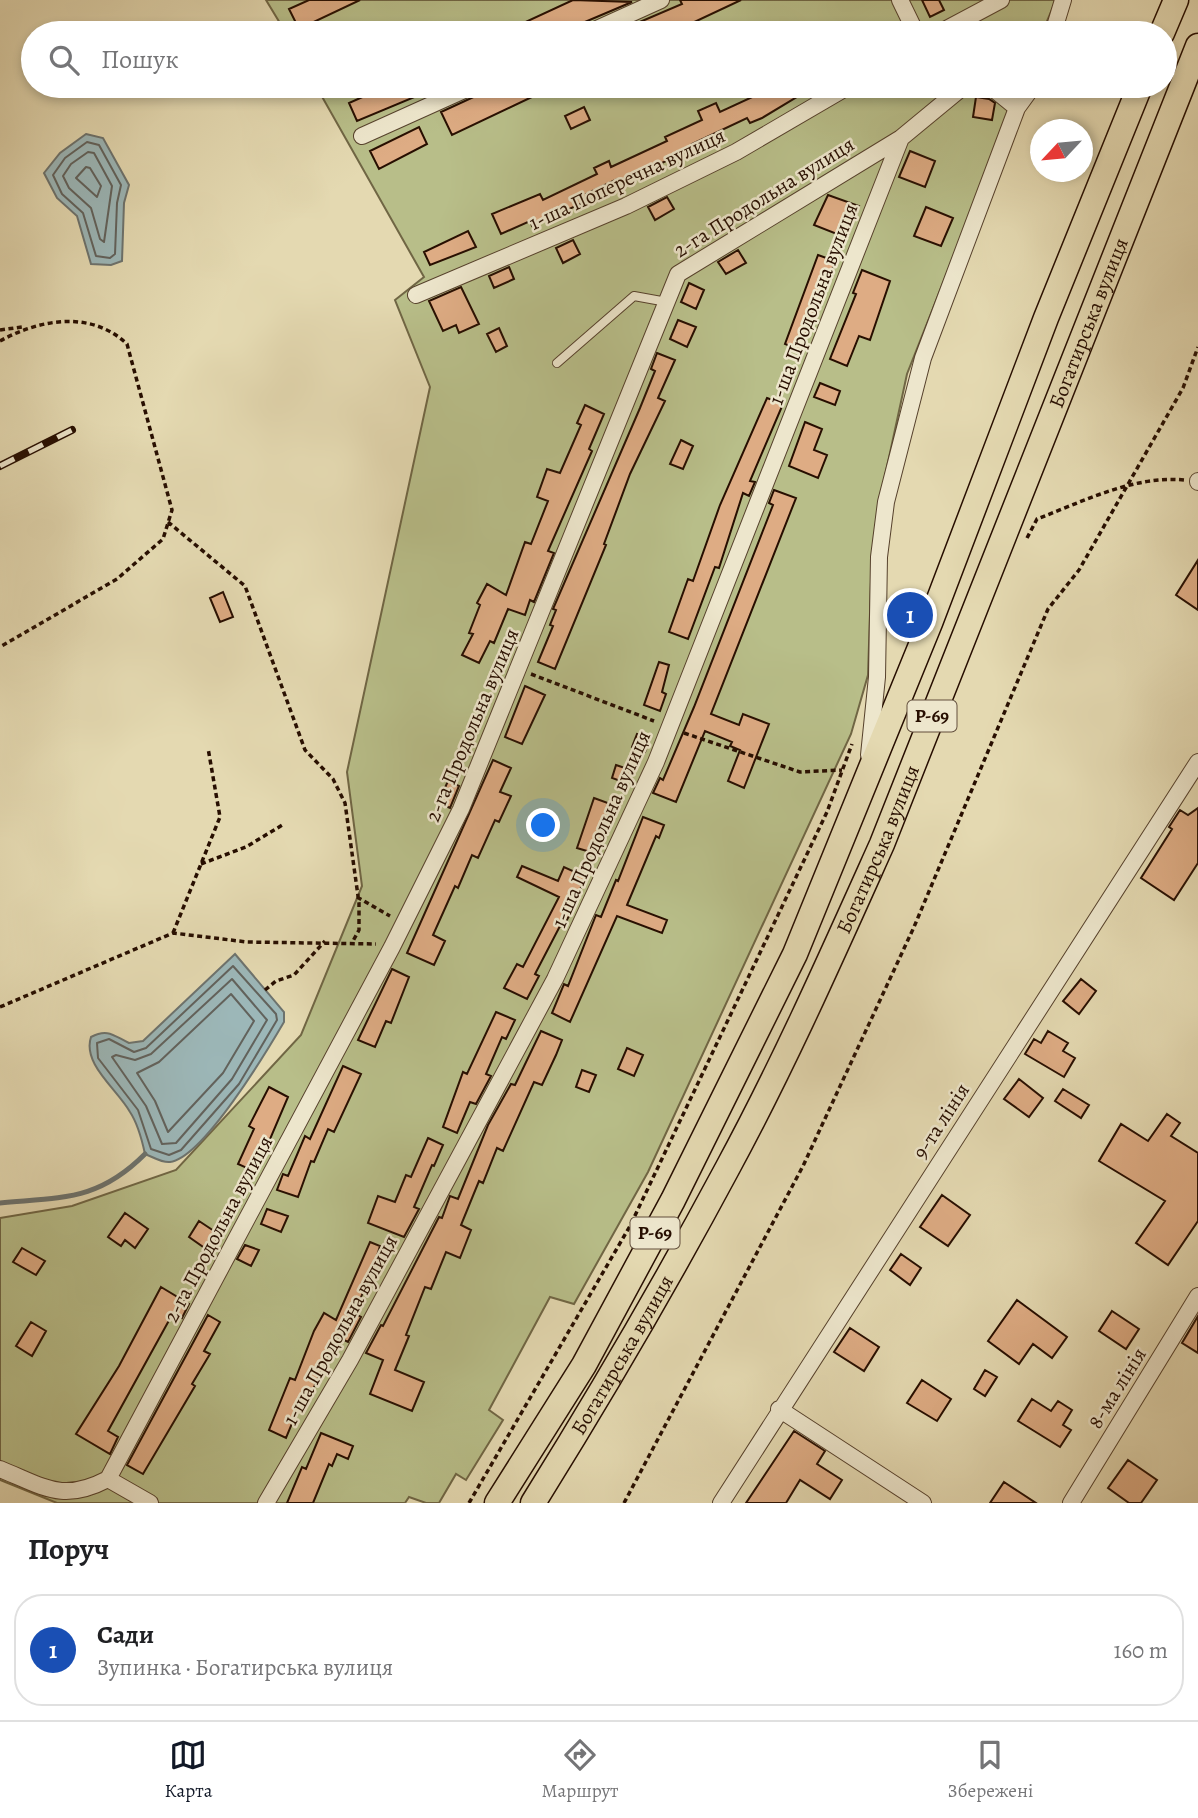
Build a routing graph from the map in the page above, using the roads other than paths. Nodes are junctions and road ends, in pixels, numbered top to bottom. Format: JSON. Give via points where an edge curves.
{"nodes":[{"id":1,"x":661,"y":0,"type":"edge"},
{"id":2,"x":900,"y":0,"type":"edge"},
{"id":3,"x":1001,"y":0,"type":"edge"},
{"id":4,"x":1063,"y":0,"type":"edge"},
{"id":5,"x":1176,"y":0,"type":"edge"},
{"id":6,"x":615,"y":21,"type":"edge"},
{"id":7,"x":910,"y":21,"type":"edge"},
{"id":8,"x":962,"y":21,"type":"edge"},
{"id":9,"x":1057,"y":21,"type":"edge"},
{"id":10,"x":1167,"y":21,"type":"edge"},
{"id":11,"x":1198,"y":46,"type":"edge"},
{"id":12,"x":446,"y":98,"type":"edge"},
{"id":13,"x":828,"y":98,"type":"edge"},
{"id":14,"x":949,"y":98,"type":"edge"},
{"id":15,"x":1005,"y":98,"type":"edge"},
{"id":16,"x":1024,"y":98,"type":"edge"},
{"id":17,"x":1135,"y":98,"type":"edge"},
{"id":18,"x":1017,"y":108,"type":"junction"},
{"id":19,"x":362,"y":136,"type":"dead end"},
{"id":20,"x":901,"y":138,"type":"junction"},
{"id":21,"x":416,"y":295,"type":"dead end"},
{"id":22,"x":667,"y":302,"type":"junction"},
{"id":23,"x":556,"y":363,"type":"dead end"},
{"id":24,"x":1198,"y":762,"type":"edge"},
{"id":25,"x":866,"y":782,"type":"junction"},
{"id":26,"x":1198,"y":1296,"type":"edge"},
{"id":27,"x":779,"y":1409,"type":"junction"},
{"id":28,"x":0,"y":1469,"type":"edge"},
{"id":29,"x":108,"y":1479,"type":"junction"},
{"id":30,"x":150,"y":1503,"type":"edge"},
{"id":31,"x":266,"y":1503,"type":"edge"},
{"id":32,"x":497,"y":1503,"type":"edge"},
{"id":33,"x":533,"y":1503,"type":"edge"},
{"id":34,"x":722,"y":1503,"type":"edge"},
{"id":35,"x":923,"y":1503,"type":"edge"},
{"id":36,"x":1071,"y":1503,"type":"edge"}],
"edges":[{"from":1,"to":6,"type":"street"},
{"from":2,"to":7,"type":"street"},
{"from":3,"to":8,"type":"street"},
{"from":4,"to":9,"type":"street"},
{"from":5,"to":10,"type":"main road"},
{"from":11,"to":33,"type":"main road","name":"Богатирська вулиця","number":"Р-69","via":[[881,844],[830,959],[729,1167],[613,1374]]},
{"from":12,"to":19,"type":"street"},
{"from":13,"to":21,"type":"street","name":"1-ша Поперечна вулиця","via":[[736,152],[626,206]]},
{"from":14,"to":20,"type":"street","name":"2-га Продольна вулиця"},
{"from":15,"to":18,"type":"street"},
{"from":16,"to":18,"type":"street"},
{"from":17,"to":25,"type":"main road","name":"Богатирська вулиця","number":"Р-69"},
{"from":18,"to":25,"type":"street","via":[[923,358],[886,502]]},
{"from":20,"to":22,"type":"street","name":"2-га Продольна вулиця","via":[[678,274]]},
{"from":20,"to":31,"type":"street","name":"1-ша Продольна вулиця","via":[[656,762],[555,979],[350,1360]]},
{"from":22,"to":23,"type":"lane","via":[[634,296]]},
{"from":22,"to":29,"type":"street","name":"2-га Продольна вулиця","via":[[461,809]]},
{"from":24,"to":27,"type":"street","name":"9-та лінія"},
{"from":25,"to":32,"type":"main road","name":"Богатирська вулиця","number":"Р-69","via":[[795,954],[673,1200],[584,1365]]},
{"from":26,"to":36,"type":"street","name":"8-ма лінія"},
{"from":27,"to":34,"type":"street","name":"9-та лінія"},
{"from":27,"to":35,"type":"street"},
{"from":28,"to":29,"type":"street","via":[[72,1496]]},
{"from":29,"to":30,"type":"street"}]}
